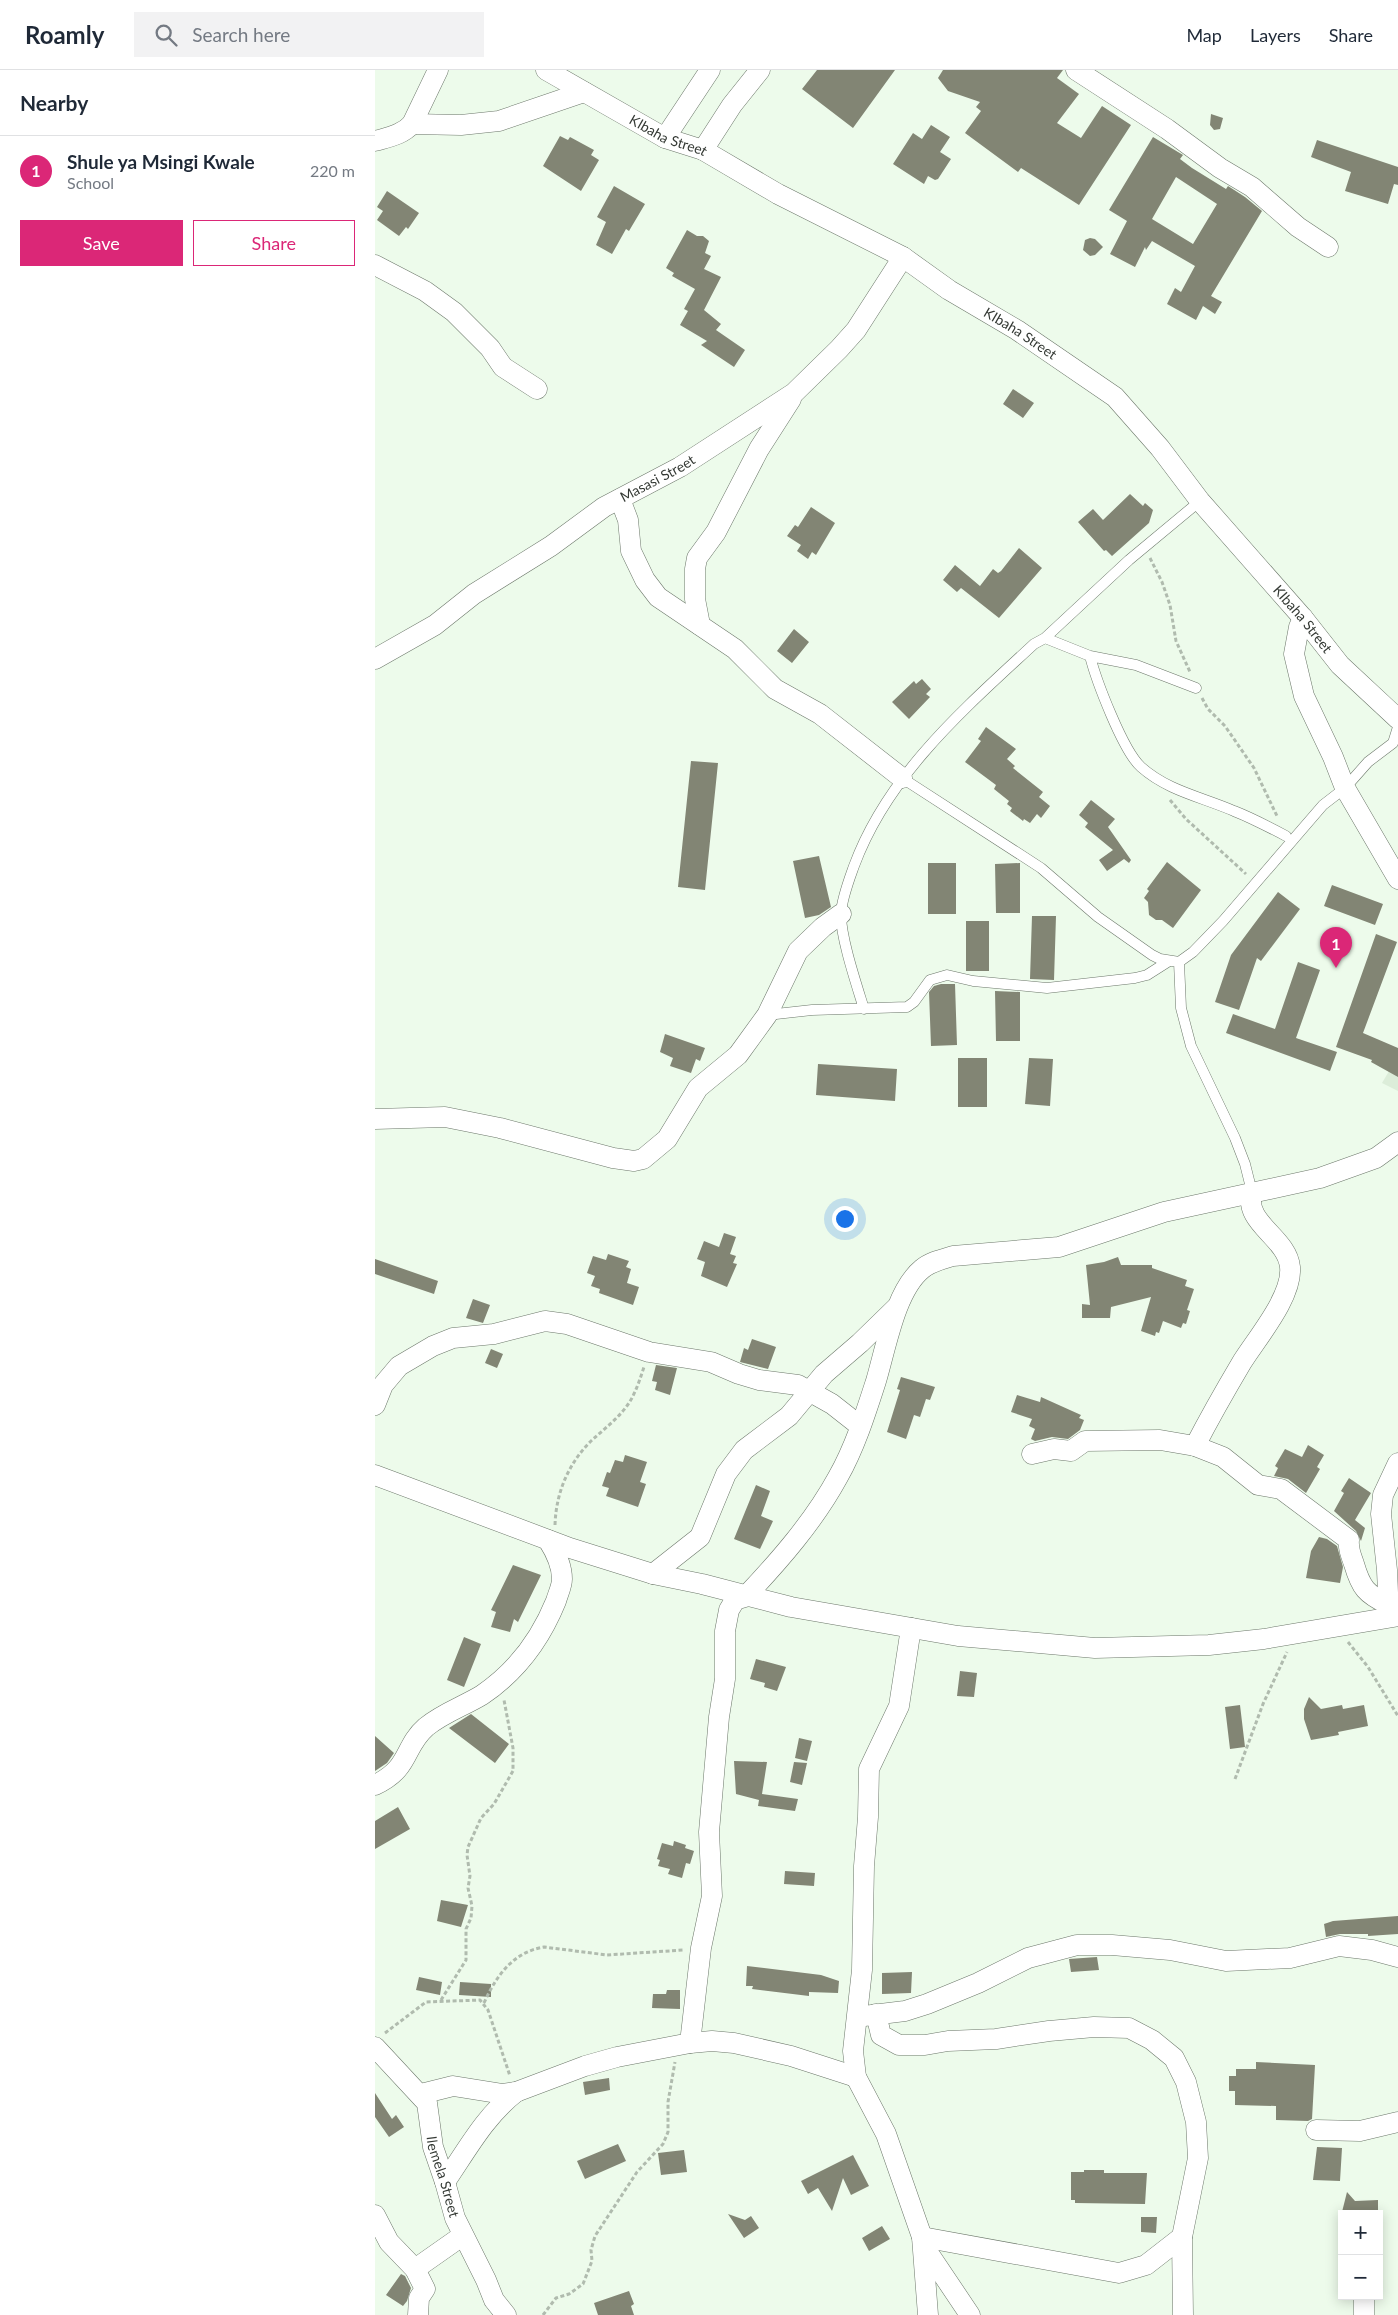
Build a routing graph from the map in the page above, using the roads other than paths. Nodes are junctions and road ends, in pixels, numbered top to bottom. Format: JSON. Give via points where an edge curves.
{"nodes":[{"id":1,"x":438,"y":70,"type":"edge"},
{"id":2,"x":546,"y":70,"type":"edge"},
{"id":3,"x":710,"y":70,"type":"edge"},
{"id":4,"x":760,"y":70,"type":"edge"},
{"id":5,"x":1076,"y":70,"type":"edge"},
{"id":6,"x":584,"y":92,"type":"junction"},
{"id":7,"x":412,"y":124,"type":"junction"},
{"id":8,"x":665,"y":138,"type":"junction"},
{"id":9,"x":375,"y":141,"type":"edge"},
{"id":10,"x":703,"y":150,"type":"junction"},
{"id":11,"x":1327,"y":247,"type":"dead end"},
{"id":12,"x":903,"y":257,"type":"junction"},
{"id":13,"x":375,"y":265,"type":"edge"},
{"id":14,"x":537,"y":390,"type":"dead end"},
{"id":15,"x":794,"y":393,"type":"junction"},
{"id":16,"x":620,"y":499,"type":"junction"},
{"id":17,"x":1200,"y":501,"type":"junction"},
{"id":18,"x":1303,"y":618,"type":"junction"},
{"id":19,"x":700,"y":625,"type":"junction"},
{"id":20,"x":1045,"y":638,"type":"junction"},
{"id":21,"x":1089,"y":656,"type":"junction"},
{"id":22,"x":375,"y":659,"type":"edge"},
{"id":23,"x":1196,"y":688,"type":"road end"},
{"id":24,"x":1398,"y":719,"type":"edge"},
{"id":25,"x":1398,"y":727,"type":"edge"},
{"id":26,"x":902,"y":778,"type":"junction"},
{"id":27,"x":1345,"y":788,"type":"junction"},
{"id":28,"x":1286,"y":836,"type":"road end"},
{"id":29,"x":1398,"y":879,"type":"edge"},
{"id":30,"x":841,"y":914,"type":"junction"},
{"id":31,"x":1174,"y":962,"type":"junction"},
{"id":32,"x":865,"y":1009,"type":"junction"},
{"id":33,"x":767,"y":1015,"type":"junction"},
{"id":34,"x":375,"y":1119,"type":"edge"},
{"id":35,"x":1398,"y":1142,"type":"edge"},
{"id":36,"x":1252,"y":1192,"type":"junction"},
{"id":37,"x":899,"y":1304,"type":"junction"},
{"id":38,"x":809,"y":1391,"type":"junction"},
{"id":39,"x":375,"y":1405,"type":"edge"},
{"id":40,"x":860,"y":1426,"type":"junction"},
{"id":41,"x":1195,"y":1446,"type":"junction"},
{"id":42,"x":1031,"y":1454,"type":"dead end"},
{"id":43,"x":1398,"y":1463,"type":"edge"},
{"id":44,"x":375,"y":1474,"type":"edge"},
{"id":45,"x":552,"y":1541,"type":"junction"},
{"id":46,"x":653,"y":1574,"type":"junction"},
{"id":47,"x":745,"y":1597,"type":"junction"},
{"id":48,"x":1392,"y":1613,"type":"edge"},
{"id":49,"x":911,"y":1628,"type":"junction"},
{"id":50,"x":375,"y":1784,"type":"edge"},
{"id":51,"x":1398,"y":1957,"type":"edge"},
{"id":52,"x":867,"y":2016,"type":"junction"},
{"id":53,"x":378,"y":2041,"type":"edge"},
{"id":54,"x":682,"y":2045,"type":"junction"},
{"id":55,"x":856,"y":2077,"type":"junction"},
{"id":56,"x":516,"y":2092,"type":"junction"},
{"id":57,"x":421,"y":2094,"type":"junction"},
{"id":58,"x":1398,"y":2122,"type":"edge"},
{"id":59,"x":1316,"y":2130,"type":"dead end"},
{"id":60,"x":445,"y":2182,"type":"junction"},
{"id":61,"x":375,"y":2215,"type":"edge"},
{"id":62,"x":462,"y":2236,"type":"junction"},
{"id":63,"x":1182,"y":2237,"type":"junction"},
{"id":64,"x":923,"y":2242,"type":"junction"},
{"id":65,"x":415,"y":2269,"type":"junction"},
{"id":66,"x":1364,"y":2300,"type":"edge"},
{"id":67,"x":418,"y":2315,"type":"edge"},
{"id":68,"x":507,"y":2315,"type":"edge"},
{"id":69,"x":928,"y":2315,"type":"edge"},
{"id":70,"x":970,"y":2315,"type":"edge"},
{"id":71,"x":1183,"y":2315,"type":"edge"},
{"id":72,"x":1364,"y":2315,"type":"edge"}],
"edges":[{"from":1,"to":7,"type":"street"},
{"from":2,"to":6,"type":"street","name":"KIbaha Street"},
{"from":3,"to":8,"type":"street"},
{"from":4,"to":10,"type":"street"},
{"from":5,"to":11,"type":"street","via":[[1252,187]]},
{"from":6,"to":7,"type":"street","via":[[499,121],[461,125]]},
{"from":6,"to":8,"type":"street","name":"KIbaha Street"},
{"from":7,"to":9,"type":"street","via":[[394,136]]},
{"from":8,"to":10,"type":"street","name":"KIbaha Street"},
{"from":10,"to":12,"type":"street","name":"KIbaha Street","via":[[778,194]]},
{"from":12,"to":15,"type":"street","name":"Masasi Street","via":[[856,330]]},
{"from":12,"to":17,"type":"street","name":"KIbaha Street","via":[[1115,398],[1160,448]]},
{"from":13,"to":14,"type":"street","via":[[425,291],[453,312],[490,348],[503,367]]},
{"from":15,"to":16,"type":"street","name":"Masasi Street","via":[[680,467]]},
{"from":15,"to":19,"type":"street","via":[[759,449],[716,532],[697,558],[695,599]]},
{"from":16,"to":19,"type":"street","via":[[628,520],[631,551],[645,580],[664,602]]},
{"from":16,"to":22,"type":"street","name":"Masasi Street","via":[[494,581],[435,625]]},
{"from":17,"to":18,"type":"street","name":"KIbaha Street"},
{"from":17,"to":20,"type":"lane","via":[[1092,592]]},
{"from":18,"to":24,"type":"street","name":"KIbaha Street","via":[[1340,665]]},
{"from":18,"to":27,"type":"street","via":[[1295,642],[1297,668],[1304,696]]},
{"from":19,"to":26,"type":"street","via":[[735,649],[775,689],[820,714]]},
{"from":20,"to":21,"type":"lane"},
{"from":20,"to":26,"type":"lane","via":[[1034,644],[965,709]]},
{"from":21,"to":23,"type":"lane","via":[[1136,665]]},
{"from":21,"to":28,"type":"lane","via":[[1096,680],[1139,766],[1157,780]]},
{"from":25,"to":27,"type":"lane","via":[[1393,743],[1368,762]]},
{"from":26,"to":30,"type":"lane","via":[[866,835]]},
{"from":26,"to":31,"type":"lane","via":[[1041,868],[1152,955]]},
{"from":27,"to":29,"type":"street"},
{"from":27,"to":31,"type":"lane","via":[[1323,805],[1193,952]]},
{"from":30,"to":32,"type":"lane"},
{"from":30,"to":33,"type":"street","via":[[798,951]]},
{"from":31,"to":32,"type":"lane","via":[[1135,978],[1047,988],[939,976],[930,980],[907,1007]]},
{"from":31,"to":36,"type":"lane","via":[[1191,1046],[1235,1138]]},
{"from":32,"to":33,"type":"lane"},
{"from":33,"to":34,"type":"street","via":[[733,1060],[691,1096],[667,1139],[643,1159],[613,1158],[445,1117]]},
{"from":35,"to":36,"type":"street","via":[[1375,1158],[1345,1170]]},
{"from":36,"to":37,"type":"street","via":[[1164,1212],[1059,1246],[939,1260],[922,1268]]},
{"from":36,"to":41,"type":"street","via":[[1253,1214],[1286,1252],[1290,1277],[1266,1328],[1245,1358]]},
{"from":37,"to":38,"type":"street"},
{"from":37,"to":40,"type":"street"},
{"from":38,"to":39,"type":"street","via":[[798,1385],[775,1384],[739,1374],[711,1362],[649,1352],[567,1324],[545,1321],[494,1334],[453,1338],[433,1346],[399,1366],[383,1385]]},
{"from":38,"to":40,"type":"street"},
{"from":38,"to":46,"type":"street","via":[[789,1416],[753,1441],[735,1461],[726,1474],[700,1537]]},
{"from":40,"to":47,"type":"street","via":[[839,1476],[814,1514],[792,1545]]},
{"from":41,"to":42,"type":"street","via":[[1160,1440],[1085,1441],[1071,1451],[1055,1449]]},
{"from":41,"to":48,"type":"street","via":[[1223,1457],[1258,1485],[1281,1490],[1349,1540],[1348,1549],[1362,1587]]},
{"from":43,"to":48,"type":"street","via":[[1383,1495],[1381,1514]]},
{"from":44,"to":45,"type":"street"},
{"from":45,"to":46,"type":"street"},
{"from":45,"to":50,"type":"street","via":[[562,1579],[543,1630],[534,1644],[502,1679],[426,1726],[405,1761],[393,1774]]},
{"from":46,"to":47,"type":"street"},
{"from":47,"to":49,"type":"street"},
{"from":47,"to":54,"type":"street","via":[[735,1600],[729,1610],[725,1631],[725,1679],[709,1832],[712,1896]]},
{"from":48,"to":49,"type":"street","via":[[1296,1633],[1209,1645],[1095,1648],[959,1636]]},
{"from":49,"to":52,"type":"street","via":[[899,1706],[869,1769],[863,1866],[862,1970]]},
{"from":51,"to":52,"type":"street","via":[[1339,1946],[1290,1958],[1226,1961],[1170,1950],[1112,1944],[1077,1945],[1028,1958],[927,2004]]},
{"from":52,"to":55,"type":"street","via":[[853,2052]]},
{"from":52,"to":63,"type":"street","via":[[881,2035],[899,2045],[925,2046],[1094,2027],[1129,2028],[1152,2040],[1174,2058],[1186,2082],[1196,2122],[1198,2158]]},
{"from":53,"to":57,"type":"street","via":[[410,2087]]},
{"from":54,"to":55,"type":"street","via":[[712,2041],[734,2043],[799,2058]]},
{"from":54,"to":56,"type":"street","via":[[585,2066]]},
{"from":55,"to":64,"type":"street","via":[[886,2134]]},
{"from":56,"to":57,"type":"street","via":[[503,2094],[453,2086]]},
{"from":56,"to":60,"type":"street","via":[[501,2103]]},
{"from":57,"to":60,"type":"street","name":"Ilemela Street","via":[[427,2103],[431,2140]]},
{"from":58,"to":59,"type":"street","via":[[1360,2131]]},
{"from":60,"to":62,"type":"street","name":"Ilemela Street"},
{"from":61,"to":65,"type":"street","via":[[389,2242]]},
{"from":62,"to":65,"type":"street"},
{"from":62,"to":68,"type":"street","name":"Ilemela Street","via":[[494,2300]]},
{"from":63,"to":64,"type":"street","via":[[1146,2265],[1119,2273]]},
{"from":63,"to":71,"type":"street"},
{"from":64,"to":69,"type":"street"},
{"from":64,"to":70,"type":"street"},
{"from":65,"to":67,"type":"street","via":[[425,2289],[419,2298]]},
{"from":66,"to":72,"type":"street"}]}
